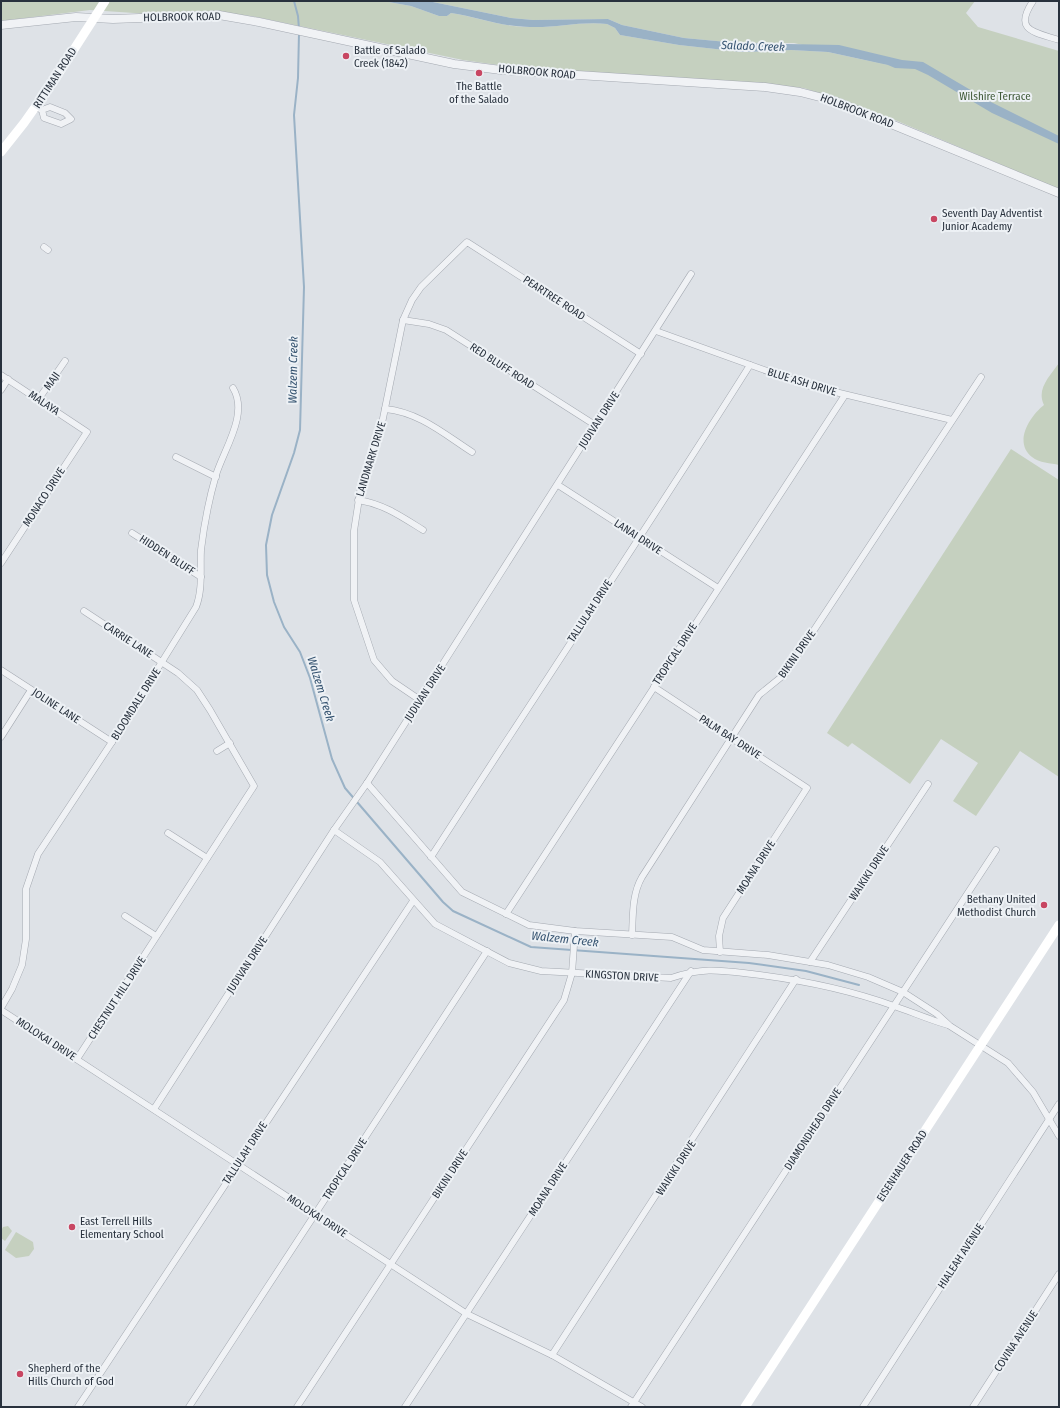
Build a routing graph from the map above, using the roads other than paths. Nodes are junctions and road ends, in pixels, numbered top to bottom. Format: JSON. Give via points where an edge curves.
{"nodes":[{"id":1,"x":105,"y":1,"type":"edge"},
{"id":2,"x":1033,"y":1,"type":"edge"},
{"id":3,"x":1,"y":25,"type":"edge"},
{"id":4,"x":1059,"y":40,"type":"edge"},
{"id":5,"x":1,"y":152,"type":"edge"},
{"id":6,"x":1059,"y":193,"type":"edge"},
{"id":7,"x":467,"y":242,"type":"joint"},
{"id":8,"x":691,"y":274,"type":"dead end"},
{"id":9,"x":403,"y":320,"type":"junction"},
{"id":10,"x":656,"y":331,"type":"junction"},
{"id":11,"x":641,"y":354,"type":"junction"},
{"id":12,"x":65,"y":361,"type":"dead end"},
{"id":13,"x":750,"y":365,"type":"junction"},
{"id":14,"x":1,"y":375,"type":"edge"},
{"id":15,"x":980,"y":377,"type":"dead end"},
{"id":16,"x":8,"y":379,"type":"junction"},
{"id":17,"x":232,"y":388,"type":"dead end"},
{"id":18,"x":1,"y":390,"type":"edge"},
{"id":19,"x":844,"y":395,"type":"junction"},
{"id":20,"x":38,"y":400,"type":"junction"},
{"id":21,"x":385,"y":409,"type":"junction"},
{"id":22,"x":952,"y":420,"type":"junction"},
{"id":23,"x":596,"y":425,"type":"junction"},
{"id":24,"x":87,"y":432,"type":"joint"},
{"id":25,"x":472,"y":452,"type":"dead end"},
{"id":26,"x":176,"y":458,"type":"dead end"},
{"id":27,"x":216,"y":477,"type":"junction"},
{"id":28,"x":558,"y":485,"type":"junction"},
{"id":29,"x":358,"y":500,"type":"junction"},
{"id":30,"x":423,"y":530,"type":"dead end"},
{"id":31,"x":132,"y":533,"type":"dead end"},
{"id":32,"x":638,"y":537,"type":"junction"},
{"id":33,"x":1,"y":563,"type":"edge"},
{"id":34,"x":201,"y":578,"type":"junction"},
{"id":35,"x":718,"y":588,"type":"junction"},
{"id":36,"x":84,"y":611,"type":"dead end"},
{"id":37,"x":162,"y":662,"type":"junction"},
{"id":38,"x":1,"y":670,"type":"edge"},
{"id":39,"x":654,"y":687,"type":"junction"},
{"id":40,"x":31,"y":690,"type":"junction"},
{"id":41,"x":420,"y":700,"type":"junction"},
{"id":42,"x":1,"y":737,"type":"edge"},
{"id":43,"x":731,"y":737,"type":"junction"},
{"id":44,"x":112,"y":742,"type":"junction"},
{"id":45,"x":230,"y":743,"type":"junction"},
{"id":46,"x":217,"y":751,"type":"dead end"},
{"id":47,"x":367,"y":783,"type":"junction"},
{"id":48,"x":928,"y":784,"type":"dead end"},
{"id":49,"x":254,"y":786,"type":"joint"},
{"id":50,"x":807,"y":788,"type":"joint"},
{"id":51,"x":334,"y":830,"type":"junction"},
{"id":52,"x":168,"y":833,"type":"dead end"},
{"id":53,"x":996,"y":850,"type":"dead end"},
{"id":54,"x":431,"y":857,"type":"junction"},
{"id":55,"x":207,"y":858,"type":"junction"},
{"id":56,"x":413,"y":901,"type":"junction"},
{"id":57,"x":506,"y":914,"type":"junction"},
{"id":58,"x":125,"y":916,"type":"dead end"},
{"id":59,"x":1059,"y":925,"type":"edge"},
{"id":60,"x":575,"y":931,"type":"junction"},
{"id":61,"x":632,"y":935,"type":"junction"},
{"id":62,"x":156,"y":936,"type":"junction"},
{"id":63,"x":487,"y":951,"type":"junction"},
{"id":64,"x":720,"y":952,"type":"junction"},
{"id":65,"x":810,"y":962,"type":"junction"},
{"id":66,"x":691,"y":972,"type":"junction"},
{"id":67,"x":572,"y":973,"type":"junction"},
{"id":68,"x":796,"y":979,"type":"junction"},
{"id":69,"x":902,"y":992,"type":"junction"},
{"id":70,"x":894,"y":1006,"type":"junction"},
{"id":71,"x":1,"y":1009,"type":"edge"},
{"id":72,"x":950,"y":1026,"type":"junction"},
{"id":73,"x":982,"y":1045,"type":"junction"},
{"id":74,"x":77,"y":1059,"type":"junction"},
{"id":75,"x":1059,"y":1104,"type":"edge"},
{"id":76,"x":154,"y":1110,"type":"junction"},
{"id":77,"x":1049,"y":1119,"type":"junction"},
{"id":78,"x":1059,"y":1136,"type":"edge"},
{"id":79,"x":238,"y":1164,"type":"junction"},
{"id":80,"x":315,"y":1215,"type":"junction"},
{"id":81,"x":390,"y":1265,"type":"junction"},
{"id":82,"x":1059,"y":1274,"type":"edge"},
{"id":83,"x":467,"y":1314,"type":"junction"},
{"id":84,"x":552,"y":1355,"type":"junction"},
{"id":85,"x":632,"y":1405,"type":"edge"},
{"id":86,"x":78,"y":1407,"type":"edge"},
{"id":87,"x":189,"y":1407,"type":"edge"},
{"id":88,"x":297,"y":1407,"type":"edge"},
{"id":89,"x":405,"y":1407,"type":"edge"},
{"id":90,"x":642,"y":1407,"type":"edge"},
{"id":91,"x":746,"y":1407,"type":"edge"},
{"id":92,"x":863,"y":1407,"type":"edge"},
{"id":93,"x":974,"y":1407,"type":"edge"}],
"edges":[{"from":1,"to":5,"type":"main road","name":"RITTIMAN ROAD","bridge":true,"via":[[39,109]]},
{"from":2,"to":4,"type":"street","via":[[1025,13],[1025,25],[1029,29]]},
{"from":3,"to":6,"type":"street","name":"HOLBROOK ROAD","via":[[76,17],[113,19],[219,15],[454,64],[501,70],[765,87],[800,92],[835,101]]},
{"from":7,"to":9,"type":"street","name":"LANDMARK DRIVE","via":[[420,286]]},
{"from":7,"to":11,"type":"street","name":"PEARTREE ROAD"},
{"from":8,"to":10,"type":"street","name":"JUDIVAN DRIVE"},
{"from":9,"to":21,"type":"street","name":"LANDMARK DRIVE"},
{"from":9,"to":23,"type":"street","name":"RED BLUFF ROAD","via":[[446,330]]},
{"from":10,"to":11,"type":"street","name":"JUDIVAN DRIVE"},
{"from":10,"to":13,"type":"street","name":"BLUE ASH DRIVE"},
{"from":11,"to":23,"type":"street","name":"JUDIVAN DRIVE"},
{"from":12,"to":20,"type":"street","name":"MAJI"},
{"from":13,"to":19,"type":"street","name":"BLUE ASH DRIVE","via":[[806,385]]},
{"from":13,"to":32,"type":"street","name":"TALLULAH DRIVE"},
{"from":14,"to":16,"type":"street","name":"MALAYA"},
{"from":15,"to":22,"type":"street","name":"BIKINI DRIVE"},
{"from":16,"to":18,"type":"street"},
{"from":16,"to":20,"type":"street","name":"MALAYA"},
{"from":17,"to":27,"type":"street","name":"BLOOMDALE DRIVE","via":[[236,394],[237,415]]},
{"from":19,"to":22,"type":"street","name":"BLUE ASH DRIVE"},
{"from":19,"to":35,"type":"street","name":"TROPICAL DRIVE"},
{"from":20,"to":24,"type":"street","name":"MALAYA"},
{"from":21,"to":25,"type":"street","via":[[408,412]]},
{"from":21,"to":29,"type":"street","name":"LANDMARK DRIVE","via":[[377,445],[363,479]]},
{"from":22,"to":43,"type":"street","name":"BIKINI DRIVE","via":[[785,674],[759,695]]},
{"from":23,"to":28,"type":"street","name":"JUDIVAN DRIVE"},
{"from":24,"to":33,"type":"street","name":"MONACO DRIVE"},
{"from":26,"to":27,"type":"street"},
{"from":27,"to":34,"type":"street","name":"BLOOMDALE DRIVE","via":[[202,548]]},
{"from":28,"to":32,"type":"street","name":"LANAI DRIVE"},
{"from":28,"to":41,"type":"street","name":"JUDIVAN DRIVE"},
{"from":29,"to":30,"type":"street","via":[[388,508]]},
{"from":29,"to":41,"type":"street","name":"LANDMARK DRIVE","via":[[352,544],[356,607],[378,666],[392,681]]},
{"from":31,"to":34,"type":"street","name":"HIDDEN BLUFF"},
{"from":32,"to":35,"type":"street","name":"LANAI DRIVE"},
{"from":32,"to":54,"type":"street","name":"TALLULAH DRIVE"},
{"from":34,"to":37,"type":"street","name":"BLOOMDALE DRIVE","via":[[196,607]]},
{"from":35,"to":39,"type":"street","name":"TROPICAL DRIVE"},
{"from":36,"to":37,"type":"street","name":"CARRIE LANE"},
{"from":37,"to":44,"type":"street","name":"BLOOMDALE DRIVE"},
{"from":37,"to":45,"type":"street","name":"CARRIE LANE","via":[[197,690]]},
{"from":38,"to":40,"type":"street","name":"JOLINE LANE"},
{"from":39,"to":43,"type":"street","name":"PALM BAY DRIVE"},
{"from":39,"to":57,"type":"street","name":"TROPICAL DRIVE"},
{"from":40,"to":42,"type":"street"},
{"from":40,"to":44,"type":"street","name":"JOLINE LANE"},
{"from":41,"to":47,"type":"street","name":"JUDIVAN DRIVE"},
{"from":43,"to":50,"type":"street","name":"PALM BAY DRIVE"},
{"from":43,"to":61,"type":"street","name":"BIKINI DRIVE","via":[[636,886]]},
{"from":44,"to":71,"type":"street","name":"BLOOMDALE DRIVE","via":[[65,811],[33,865],[26,895],[26,939],[22,965]]},
{"from":45,"to":46,"type":"street"},
{"from":45,"to":49,"type":"street","name":"CARRIE LANE"},
{"from":47,"to":51,"type":"street","name":"JUDIVAN DRIVE"},
{"from":47,"to":54,"type":"street","name":"KINGSTON DRIVE"},
{"from":48,"to":65,"type":"street","name":"WAIKIKI DRIVE"},
{"from":49,"to":55,"type":"street","name":"CHESTNUT HILL DRIVE"},
{"from":50,"to":64,"type":"street","name":"MOANA DRIVE","via":[[724,918],[719,936]]},
{"from":51,"to":56,"type":"street","name":"KINGSTON DRIVE","via":[[372,855]]},
{"from":51,"to":76,"type":"street","name":"JUDIVAN DRIVE"},
{"from":52,"to":55,"type":"street"},
{"from":53,"to":69,"type":"street","name":"DIAMONDHEAD DRIVE"},
{"from":54,"to":57,"type":"street","name":"KINGSTON DRIVE","via":[[462,892]]},
{"from":55,"to":62,"type":"street","name":"CHESTNUT HILL DRIVE"},
{"from":56,"to":63,"type":"street","name":"KINGSTON DRIVE","via":[[440,928]]},
{"from":56,"to":79,"type":"street","name":"TALLULAH DRIVE"},
{"from":57,"to":60,"type":"street","name":"KINGSTON DRIVE","via":[[529,925]]},
{"from":58,"to":62,"type":"street"},
{"from":59,"to":73,"type":"main road","name":"EISENHAUER ROAD"},
{"from":60,"to":61,"type":"street","name":"KINGSTON DRIVE"},
{"from":60,"to":67,"type":"street","name":"BIKINI DRIVE"},
{"from":61,"to":64,"type":"street","name":"KINGSTON DRIVE","via":[[672,937],[703,950]]},
{"from":62,"to":74,"type":"street","name":"CHESTNUT HILL DRIVE"},
{"from":63,"to":67,"type":"street","name":"KINGSTON DRIVE","via":[[520,967]]},
{"from":63,"to":80,"type":"street","name":"TROPICAL DRIVE"},
{"from":64,"to":65,"type":"street","name":"KINGSTON DRIVE","via":[[768,955]]},
{"from":65,"to":69,"type":"street","name":"KINGSTON DRIVE","via":[[868,977]]},
{"from":66,"to":67,"type":"street","name":"KINGSTON DRIVE","via":[[671,978]]},
{"from":66,"to":68,"type":"street","name":"KINGSTON DRIVE","via":[[717,970]]},
{"from":66,"to":83,"type":"street","name":"MOANA DRIVE"},
{"from":67,"to":81,"type":"street","name":"BIKINI DRIVE","via":[[564,1000]]},
{"from":68,"to":70,"type":"street","name":"KINGSTON DRIVE"},
{"from":68,"to":84,"type":"street","name":"WAIKIKI DRIVE"},
{"from":69,"to":70,"type":"street","name":"DIAMONDHEAD DRIVE"},
{"from":69,"to":72,"type":"street","name":"KINGSTON DRIVE","via":[[937,1014]]},
{"from":70,"to":72,"type":"street","name":"KINGSTON DRIVE"},
{"from":70,"to":85,"type":"street","name":"DIAMONDHEAD DRIVE"},
{"from":71,"to":74,"type":"street","name":"MOLOKAI DRIVE"},
{"from":72,"to":73,"type":"street","name":"KINGSTON DRIVE"},
{"from":73,"to":77,"type":"street","name":"KINGSTON DRIVE","via":[[1018,1072]]},
{"from":73,"to":91,"type":"main road","name":"EISENHAUER ROAD"},
{"from":74,"to":76,"type":"street","name":"MOLOKAI DRIVE"},
{"from":75,"to":77,"type":"street","name":"HIALEAH AVENUE"},
{"from":76,"to":79,"type":"street","name":"MOLOKAI DRIVE"},
{"from":77,"to":78,"type":"street","name":"KINGSTON DRIVE"},
{"from":77,"to":92,"type":"street","name":"HIALEAH AVENUE"},
{"from":79,"to":80,"type":"street","name":"MOLOKAI DRIVE"},
{"from":79,"to":86,"type":"street","name":"TALLULAH DRIVE"},
{"from":80,"to":81,"type":"street","name":"MOLOKAI DRIVE"},
{"from":80,"to":87,"type":"street","name":"TROPICAL DRIVE"},
{"from":81,"to":83,"type":"street","name":"MOLOKAI DRIVE"},
{"from":81,"to":88,"type":"street","name":"BIKINI DRIVE"},
{"from":82,"to":93,"type":"street","name":"COVINA AVENUE"},
{"from":83,"to":84,"type":"street","name":"MOLOKAI DRIVE"},
{"from":83,"to":89,"type":"street","name":"MOANA DRIVE"},
{"from":84,"to":85,"type":"street","name":"MOLOKAI DRIVE"},
{"from":85,"to":90,"type":"street","name":"MOLOKAI DRIVE"}]}
